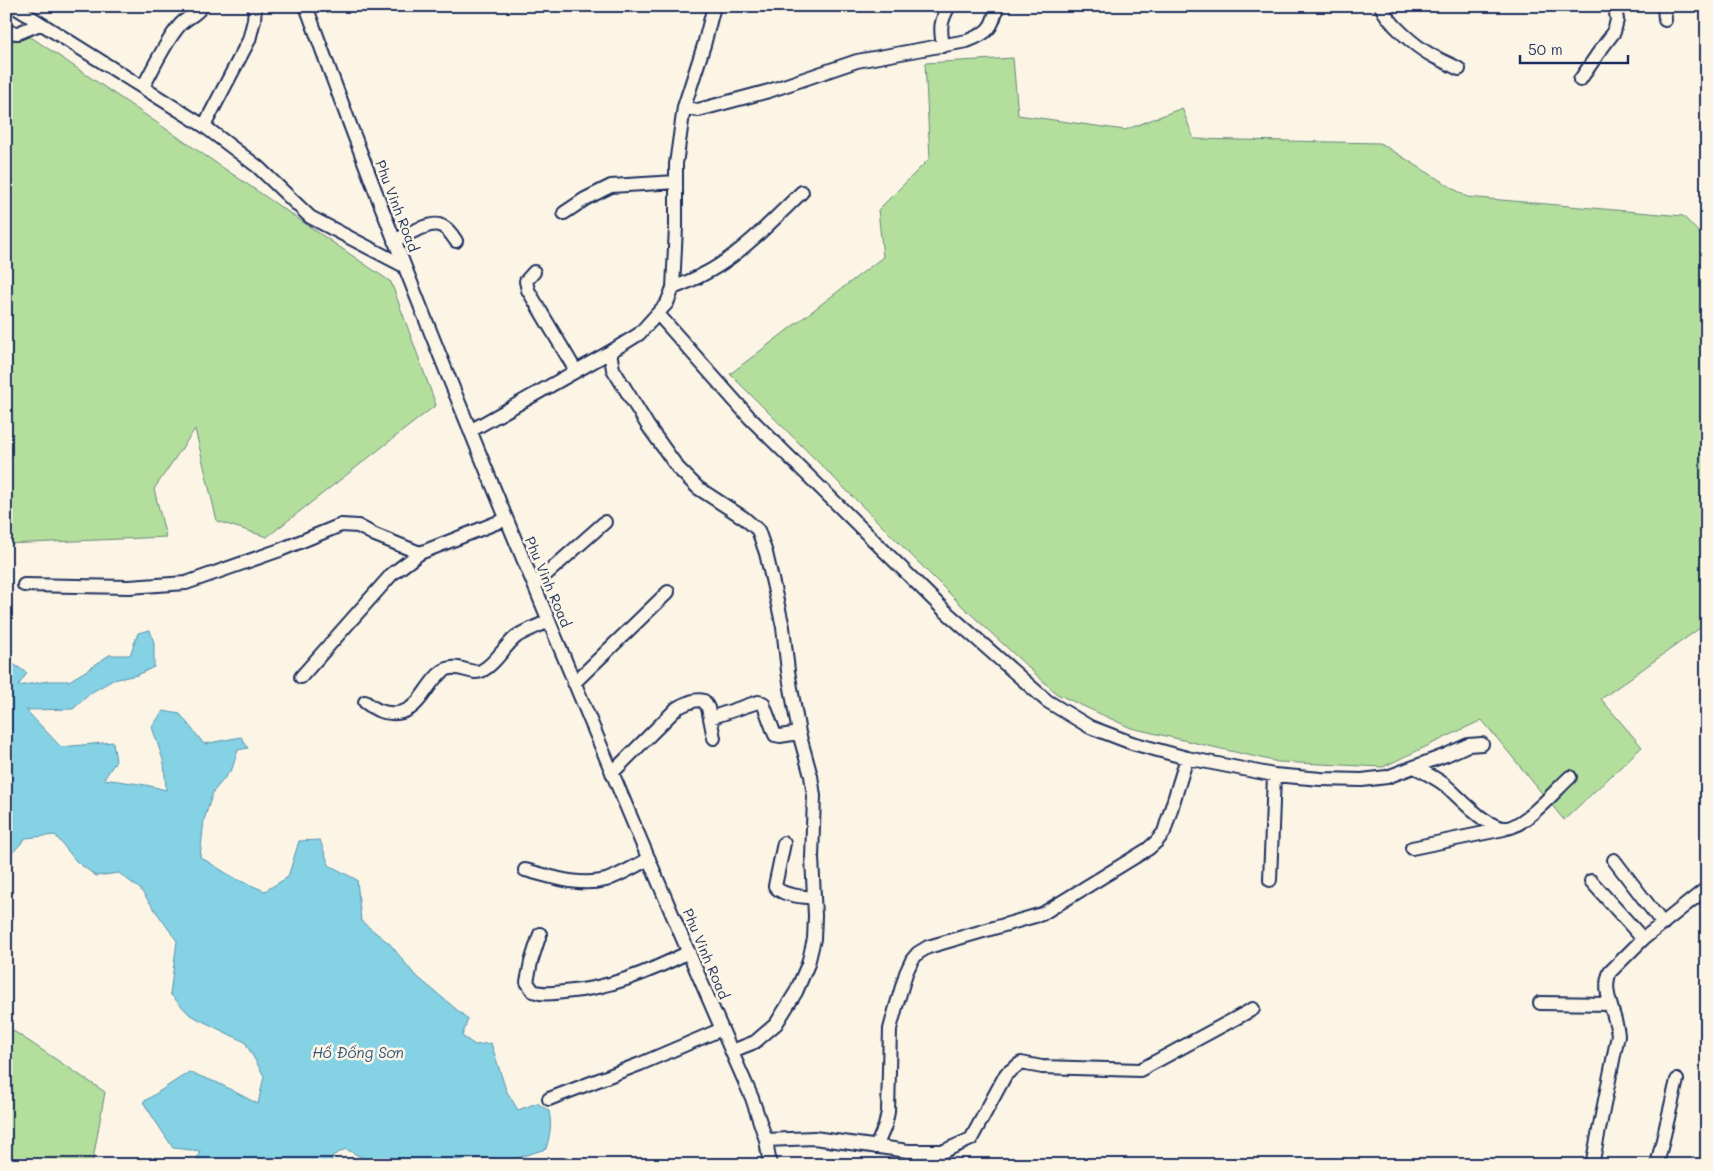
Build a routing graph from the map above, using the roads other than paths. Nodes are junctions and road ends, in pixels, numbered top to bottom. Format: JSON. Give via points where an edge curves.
{"nodes":[{"id":1,"x":13,"y":6,"type":"edge"},
{"id":2,"x":202,"y":6,"type":"edge"},
{"id":3,"x":255,"y":6,"type":"edge"},
{"id":4,"x":306,"y":6,"type":"edge"},
{"id":5,"x":714,"y":6,"type":"edge"},
{"id":6,"x":950,"y":6,"type":"edge"},
{"id":7,"x":997,"y":6,"type":"edge"},
{"id":8,"x":1381,"y":6,"type":"edge"},
{"id":9,"x":1615,"y":6,"type":"edge"},
{"id":10,"x":1664,"y":6,"type":"edge"},
{"id":11,"x":1665,"y":20,"type":"dead end"},
{"id":12,"x":40,"y":24,"type":"junction"},
{"id":13,"x":6,"y":32,"type":"edge"},
{"id":14,"x":943,"y":46,"type":"junction"},
{"id":15,"x":1459,"y":69,"type":"dead end"},
{"id":16,"x":1580,"y":80,"type":"dead end"},
{"id":17,"x":143,"y":87,"type":"junction"},
{"id":18,"x":684,"y":107,"type":"junction"},
{"id":19,"x":204,"y":126,"type":"junction"},
{"id":20,"x":676,"y":182,"type":"junction"},
{"id":21,"x":802,"y":192,"type":"dead end"},
{"id":22,"x":564,"y":214,"type":"dead end"},
{"id":23,"x":394,"y":241,"type":"junction"},
{"id":24,"x":456,"y":241,"type":"dead end"},
{"id":25,"x":404,"y":266,"type":"junction"},
{"id":26,"x":534,"y":272,"type":"dead end"},
{"id":27,"x":673,"y":288,"type":"junction"},
{"id":28,"x":658,"y":314,"type":"junction"},
{"id":29,"x":610,"y":352,"type":"junction"},
{"id":30,"x":576,"y":371,"type":"junction"},
{"id":31,"x":470,"y":431,"type":"junction"},
{"id":32,"x":506,"y":519,"type":"junction"},
{"id":33,"x":606,"y":522,"type":"dead end"},
{"id":34,"x":420,"y":553,"type":"junction"},
{"id":35,"x":24,"y":585,"type":"dead end"},
{"id":36,"x":534,"y":585,"type":"junction"},
{"id":37,"x":668,"y":592,"type":"dead end"},
{"id":38,"x":549,"y":621,"type":"junction"},
{"id":39,"x":301,"y":677,"type":"dead end"},
{"id":40,"x":574,"y":683,"type":"junction"},
{"id":41,"x":365,"y":702,"type":"dead end"},
{"id":42,"x":710,"y":718,"type":"junction"},
{"id":43,"x":799,"y":732,"type":"junction"},
{"id":44,"x":714,"y":738,"type":"dead end"},
{"id":45,"x":1482,"y":744,"type":"dead end"},
{"id":46,"x":1187,"y":758,"type":"junction"},
{"id":47,"x":1415,"y":767,"type":"junction"},
{"id":48,"x":612,"y":773,"type":"junction"},
{"id":49,"x":1274,"y":775,"type":"junction"},
{"id":50,"x":1570,"y":777,"type":"dead end"},
{"id":51,"x":1504,"y":829,"type":"junction"},
{"id":52,"x":784,"y":843,"type":"dead end"},
{"id":53,"x":1412,"y":848,"type":"dead end"},
{"id":54,"x":649,"y":859,"type":"junction"},
{"id":55,"x":1614,"y":860,"type":"dead end"},
{"id":56,"x":525,"y":870,"type":"dead end"},
{"id":57,"x":1270,"y":880,"type":"dead end"},
{"id":58,"x":1591,"y":881,"type":"dead end"},
{"id":59,"x":1707,"y":888,"type":"edge"},
{"id":60,"x":813,"y":898,"type":"junction"},
{"id":61,"x":1663,"y":924,"type":"junction"},
{"id":62,"x":540,"y":934,"type":"dead end"},
{"id":63,"x":1643,"y":940,"type":"junction"},
{"id":64,"x":689,"y":952,"type":"junction"},
{"id":65,"x":1540,"y":1003,"type":"dead end"},
{"id":66,"x":1610,"y":1004,"type":"junction"},
{"id":67,"x":1253,"y":1009,"type":"dead end"},
{"id":68,"x":722,"y":1029,"type":"junction"},
{"id":69,"x":732,"y":1051,"type":"junction"},
{"id":70,"x":1677,"y":1080,"type":"dead end"},
{"id":71,"x":549,"y":1098,"type":"dead end"},
{"id":72,"x":766,"y":1140,"type":"junction"},
{"id":73,"x":876,"y":1147,"type":"junction"},
{"id":74,"x":770,"y":1165,"type":"edge"},
{"id":75,"x":1592,"y":1165,"type":"edge"},
{"id":76,"x":1657,"y":1165,"type":"edge"}],
"edges":[{"from":1,"to":12,"type":"street"},
{"from":2,"to":17,"type":"street","via":[[171,36]]},
{"from":3,"to":19,"type":"street","via":[[249,40]]},
{"from":4,"to":23,"type":"street","name":"Phu Vinh Road"},
{"from":5,"to":18,"type":"street"},
{"from":6,"to":14,"type":"street","via":[[941,21]]},
{"from":7,"to":14,"type":"street","via":[[994,22],[982,34]]},
{"from":8,"to":15,"type":"street","via":[[1386,16],[1429,55]]},
{"from":9,"to":16,"type":"street","via":[[1617,20],[1614,32]]},
{"from":10,"to":11,"type":"street"},
{"from":12,"to":13,"type":"street","via":[[18,33]]},
{"from":12,"to":17,"type":"street"},
{"from":14,"to":18,"type":"street","via":[[857,61],[769,91],[698,110]]},
{"from":17,"to":19,"type":"street"},
{"from":18,"to":20,"type":"street"},
{"from":19,"to":25,"type":"street","via":[[258,167],[310,216]]},
{"from":20,"to":22,"type":"street","via":[[611,186]]},
{"from":20,"to":27,"type":"street"},
{"from":21,"to":27,"type":"street","via":[[731,257]]},
{"from":23,"to":24,"type":"street","via":[[438,224]]},
{"from":23,"to":25,"type":"street","name":"Phu Vinh Road"},
{"from":25,"to":31,"type":"street","name":"Phu Vinh Road"},
{"from":26,"to":30,"type":"street","via":[[526,281],[528,290]]},
{"from":27,"to":28,"type":"street"},
{"from":28,"to":29,"type":"street","via":[[639,334]]},
{"from":28,"to":46,"type":"street","via":[[750,418],[856,524],[944,610],[1047,701],[1090,727]]},
{"from":29,"to":30,"type":"street"},
{"from":29,"to":43,"type":"street","via":[[613,369],[678,468],[698,488],[758,530],[783,626]]},
{"from":30,"to":31,"type":"street"},
{"from":31,"to":32,"type":"street","name":"Phu Vinh Road"},
{"from":32,"to":34,"type":"street"},
{"from":32,"to":36,"type":"street","name":"Phu Vinh Road"},
{"from":33,"to":36,"type":"street"},
{"from":34,"to":35,"type":"street","via":[[358,526],[341,525],[186,583],[129,587]]},
{"from":34,"to":39,"type":"street","via":[[392,574]]},
{"from":36,"to":38,"type":"street","name":"Phu Vinh Road"},
{"from":37,"to":40,"type":"street"},
{"from":38,"to":40,"type":"street","name":"Phu Vinh Road"},
{"from":38,"to":41,"type":"street","via":[[517,636],[481,671],[459,667],[437,675],[416,704],[402,712],[388,714]]},
{"from":40,"to":48,"type":"street","name":"Phu Vinh Road"},
{"from":42,"to":43,"type":"street","via":[[758,702],[766,708],[775,735]]},
{"from":42,"to":44,"type":"street"},
{"from":42,"to":48,"type":"street","via":[[706,704],[701,700],[677,708]]},
{"from":43,"to":60,"type":"street","via":[[814,796]]},
{"from":45,"to":47,"type":"street","via":[[1468,745]]},
{"from":46,"to":49,"type":"street"},
{"from":46,"to":73,"type":"street","via":[[1164,832],[1148,849],[1042,914],[928,947],[912,960],[890,1029],[888,1112]]},
{"from":47,"to":49,"type":"street","via":[[1387,777],[1362,780]]},
{"from":47,"to":51,"type":"street","via":[[1444,784],[1492,824]]},
{"from":48,"to":54,"type":"street","name":"Phu Vinh Road"},
{"from":49,"to":57,"type":"street"},
{"from":50,"to":51,"type":"street","via":[[1519,824]]},
{"from":51,"to":53,"type":"street"},
{"from":52,"to":60,"type":"street","via":[[778,890]]},
{"from":54,"to":56,"type":"street","via":[[619,875],[593,882],[568,881]]},
{"from":54,"to":64,"type":"street","name":"Phu Vinh Road"},
{"from":55,"to":61,"type":"street"},
{"from":58,"to":63,"type":"street"},
{"from":59,"to":61,"type":"street"},
{"from":60,"to":69,"type":"street","via":[[814,940],[796,992],[776,1024],[755,1042]]},
{"from":61,"to":63,"type":"street"},
{"from":62,"to":64,"type":"street","via":[[527,982],[533,991],[545,994],[616,983]]},
{"from":63,"to":66,"type":"street","via":[[1610,972],[1607,985]]},
{"from":64,"to":68,"type":"street","name":"Phu Vinh Road"},
{"from":65,"to":66,"type":"street"},
{"from":66,"to":75,"type":"street","via":[[1618,1035]]},
{"from":67,"to":73,"type":"street","via":[[1140,1070],[1042,1067],[1021,1063],[1006,1074],[971,1139],[944,1151]]},
{"from":68,"to":69,"type":"street","name":"Phu Vinh Road"},
{"from":68,"to":71,"type":"street"},
{"from":69,"to":72,"type":"street","name":"Phu Vinh Road"},
{"from":70,"to":76,"type":"street"},
{"from":72,"to":73,"type":"street","via":[[814,1138]]},
{"from":72,"to":74,"type":"street","name":"Phu Vinh Road"}]}
